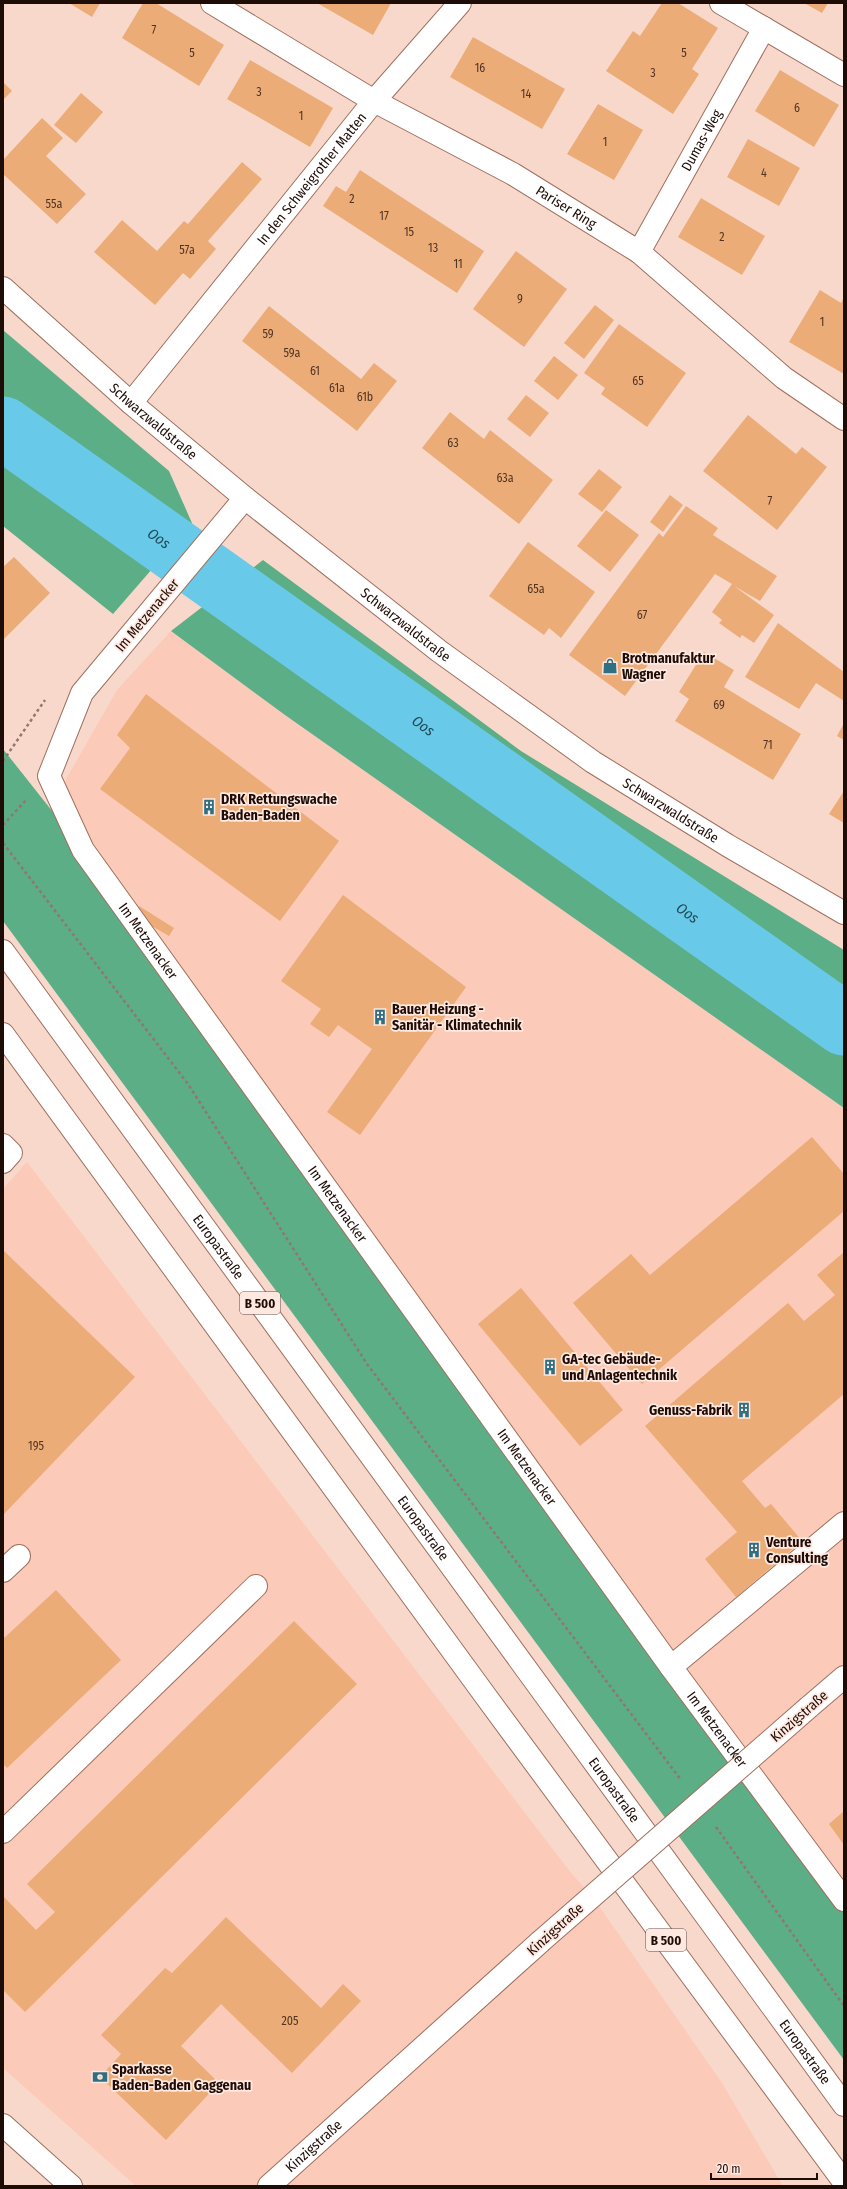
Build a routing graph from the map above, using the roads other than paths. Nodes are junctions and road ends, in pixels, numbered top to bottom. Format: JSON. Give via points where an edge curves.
{"nodes":[{"id":1,"x":212,"y":3,"type":"edge"},
{"id":2,"x":460,"y":3,"type":"edge"},
{"id":3,"x":721,"y":3,"type":"edge"},
{"id":4,"x":764,"y":28,"type":"junction"},
{"id":5,"x":844,"y":75,"type":"edge"},
{"id":6,"x":374,"y":101,"type":"junction"},
{"id":7,"x":639,"y":252,"type":"junction"},
{"id":8,"x":3,"y":288,"type":"edge"},
{"id":9,"x":131,"y":403,"type":"junction"},
{"id":10,"x":844,"y":419,"type":"edge"},
{"id":11,"x":245,"y":498,"type":"junction"},
{"id":12,"x":844,"y":913,"type":"edge"},
{"id":13,"x":3,"y":951,"type":"edge"},
{"id":14,"x":3,"y":1034,"type":"edge"},
{"id":15,"x":3,"y":1145,"type":"edge"},
{"id":16,"x":3,"y":1162,"type":"edge"},
{"id":17,"x":844,"y":1523,"type":"edge"},
{"id":18,"x":19,"y":1556,"type":"dead end"},
{"id":19,"x":3,"y":1572,"type":"edge"},
{"id":20,"x":256,"y":1586,"type":"dead end"},
{"id":21,"x":671,"y":1667,"type":"junction"},
{"id":22,"x":844,"y":1677,"type":"edge"},
{"id":23,"x":3,"y":1832,"type":"edge"},
{"id":24,"x":844,"y":1900,"type":"edge"},
{"id":25,"x":838,"y":2094,"type":"edge"},
{"id":26,"x":844,"y":2105,"type":"edge"},
{"id":27,"x":3,"y":2125,"type":"edge"},
{"id":28,"x":844,"y":2182,"type":"edge"},
{"id":29,"x":71,"y":2186,"type":"edge"},
{"id":30,"x":269,"y":2186,"type":"edge"}],
"edges":[{"from":1,"to":6,"type":"street","name":"In den Schweigrother Matten"},
{"from":2,"to":6,"type":"street"},
{"from":3,"to":4,"type":"street"},
{"from":4,"to":5,"type":"street"},
{"from":4,"to":7,"type":"street","name":"Dumas-Weg"},
{"from":6,"to":7,"type":"street","name":"Pariser Ring","via":[[513,174]]},
{"from":6,"to":9,"type":"street","name":"In den Schweigrother Matten"},
{"from":7,"to":10,"type":"street","name":"Pariser Ring","via":[[784,378]]},
{"from":8,"to":9,"type":"street","name":"Schwarzwaldstraße"},
{"from":9,"to":11,"type":"street","name":"Schwarzwaldstraße"},
{"from":11,"to":12,"type":"street","name":"Schwarzwaldstraße","via":[[439,651],[593,762],[727,845]]},
{"from":11,"to":21,"type":"street","name":"Im Metzenacker","via":[[82,693],[49,776],[83,850]]},
{"from":13,"to":25,"type":"street","name":"Europastraße","number":"B 500"},
{"from":14,"to":28,"type":"street","number":"B 500","via":[[482,1692]]},
{"from":15,"to":16,"type":"street","via":[[11,1153]]},
{"from":17,"to":21,"type":"street"},
{"from":18,"to":19,"type":"street"},
{"from":20,"to":23,"type":"street"},
{"from":21,"to":24,"type":"street","name":"Im Metzenacker"},
{"from":22,"to":30,"type":"street","name":"Kinzigstraße","bridge":true,"via":[[540,1942]]},
{"from":25,"to":26,"type":"street","name":"Europastraße","number":"B 500"},
{"from":27,"to":29,"type":"street"}]}
